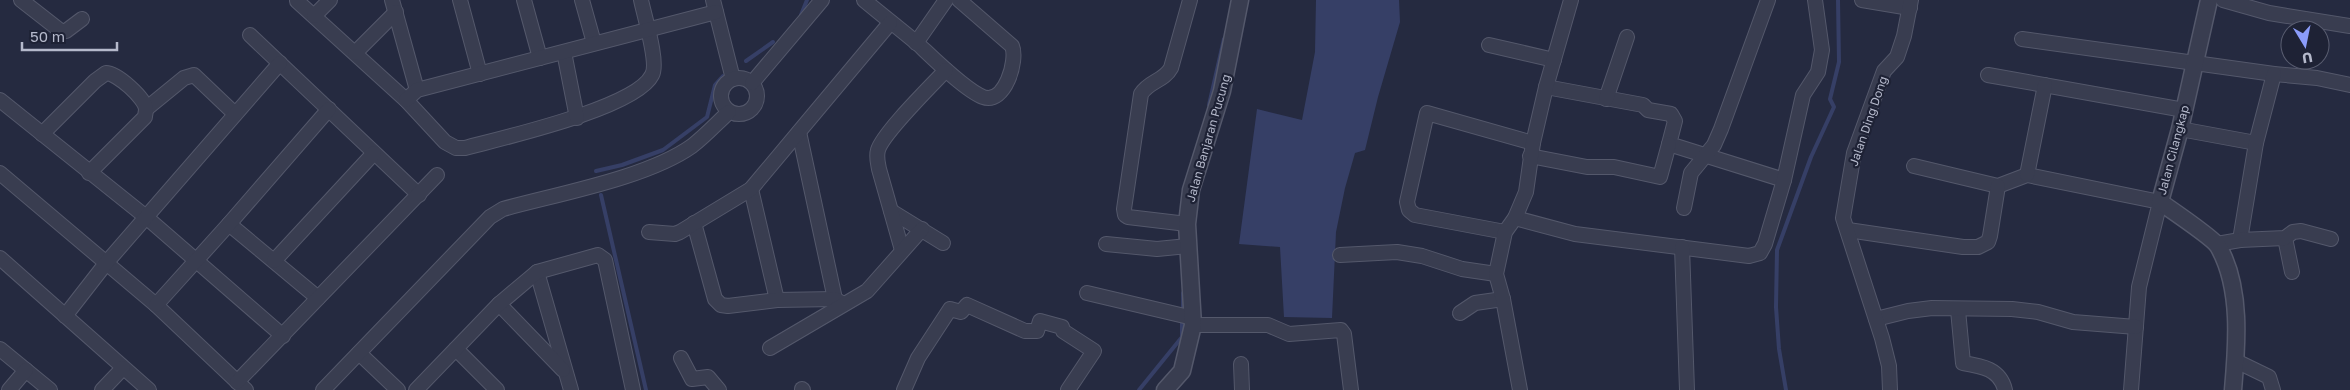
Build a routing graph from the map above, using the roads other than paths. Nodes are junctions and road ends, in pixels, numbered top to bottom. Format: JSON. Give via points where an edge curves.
{"nodes":[{"id":1,"x":21,"y":0,"type":"edge"},
{"id":2,"x":330,"y":0,"type":"edge"},
{"id":3,"x":460,"y":0,"type":"edge"},
{"id":4,"x":524,"y":0,"type":"edge"},
{"id":5,"x":582,"y":0,"type":"edge"},
{"id":6,"x":641,"y":0,"type":"edge"},
{"id":7,"x":822,"y":0,"type":"edge"},
{"id":8,"x":864,"y":0,"type":"edge"},
{"id":9,"x":946,"y":0,"type":"edge"},
{"id":10,"x":959,"y":0,"type":"edge"},
{"id":11,"x":1190,"y":0,"type":"edge"},
{"id":12,"x":1240,"y":0,"type":"edge"},
{"id":13,"x":1571,"y":0,"type":"edge"},
{"id":14,"x":1768,"y":0,"type":"edge"},
{"id":15,"x":1816,"y":0,"type":"edge"},
{"id":16,"x":1862,"y":0,"type":"edge"},
{"id":17,"x":2209,"y":0,"type":"edge"},
{"id":18,"x":2223,"y":0,"type":"edge"},
{"id":19,"x":297,"y":1,"type":"edge"},
{"id":20,"x":1910,"y":4,"type":"edge"},
{"id":21,"x":394,"y":6,"type":"edge"},
{"id":22,"x":715,"y":6,"type":"edge"},
{"id":23,"x":314,"y":16,"type":"junction"},
{"id":24,"x":82,"y":19,"type":"dead end"},
{"id":25,"x":890,"y":23,"type":"junction"},
{"id":26,"x":2350,"y":26,"type":"edge"},
{"id":27,"x":647,"y":30,"type":"junction"},
{"id":28,"x":250,"y":35,"type":"dead end"},
{"id":29,"x":1627,"y":37,"type":"dead end"},
{"id":30,"x":2022,"y":39,"type":"dead end"},
{"id":31,"x":594,"y":43,"type":"junction"},
{"id":32,"x":916,"y":43,"type":"junction"},
{"id":33,"x":1489,"y":46,"type":"dead end"},
{"id":34,"x":564,"y":52,"type":"junction"},
{"id":35,"x":355,"y":53,"type":"junction"},
{"id":36,"x":540,"y":58,"type":"junction"},
{"id":37,"x":1554,"y":60,"type":"junction"},
{"id":38,"x":280,"y":63,"type":"junction"},
{"id":39,"x":2195,"y":63,"type":"junction"},
{"id":40,"x":946,"y":70,"type":"junction"},
{"id":41,"x":480,"y":74,"type":"junction"},
{"id":42,"x":2274,"y":74,"type":"junction"},
{"id":43,"x":1988,"y":75,"type":"dead end"},
{"id":44,"x":733,"y":79,"type":"junction"},
{"id":45,"x":752,"y":83,"type":"junction"},
{"id":46,"x":2045,"y":85,"type":"junction"},
{"id":47,"x":2350,"y":85,"type":"edge"},
{"id":48,"x":1546,"y":87,"type":"junction"},
{"id":49,"x":417,"y":90,"type":"junction"},
{"id":50,"x":1606,"y":99,"type":"junction"},
{"id":51,"x":0,"y":100,"type":"edge"},
{"id":52,"x":406,"y":100,"type":"junction"},
{"id":53,"x":146,"y":109,"type":"junction"},
{"id":54,"x":329,"y":109,"type":"junction"},
{"id":55,"x":2184,"y":110,"type":"junction"},
{"id":56,"x":729,"y":112,"type":"junction"},
{"id":57,"x":235,"y":114,"type":"junction"},
{"id":58,"x":577,"y":118,"type":"junction"},
{"id":59,"x":2180,"y":129,"type":"junction"},
{"id":60,"x":798,"y":132,"type":"junction"},
{"id":61,"x":42,"y":134,"type":"junction"},
{"id":62,"x":2256,"y":143,"type":"junction"},
{"id":63,"x":1669,"y":144,"type":"junction"},
{"id":64,"x":1531,"y":150,"type":"junction"},
{"id":65,"x":374,"y":154,"type":"junction"},
{"id":66,"x":1704,"y":154,"type":"junction"},
{"id":67,"x":1914,"y":166,"type":"dead end"},
{"id":68,"x":0,"y":173,"type":"edge"},
{"id":69,"x":89,"y":173,"type":"junction"},
{"id":70,"x":437,"y":175,"type":"dead end"},
{"id":71,"x":2027,"y":175,"type":"junction"},
{"id":72,"x":1784,"y":180,"type":"junction"},
{"id":73,"x":1998,"y":186,"type":"junction"},
{"id":74,"x":751,"y":189,"type":"junction"},
{"id":75,"x":418,"y":195,"type":"junction"},
{"id":76,"x":2160,"y":202,"type":"junction"},
{"id":77,"x":1684,"y":208,"type":"dead end"},
{"id":78,"x":891,"y":211,"type":"junction"},
{"id":79,"x":146,"y":217,"type":"junction"},
{"id":80,"x":1515,"y":218,"type":"junction"},
{"id":81,"x":694,"y":223,"type":"junction"},
{"id":82,"x":230,"y":224,"type":"junction"},
{"id":83,"x":1181,"y":224,"type":"junction"},
{"id":84,"x":922,"y":229,"type":"junction"},
{"id":85,"x":1848,"y":230,"type":"junction"},
{"id":86,"x":649,"y":232,"type":"dead end"},
{"id":87,"x":1505,"y":232,"type":"junction"},
{"id":88,"x":2286,"y":238,"type":"junction"},
{"id":89,"x":2331,"y":239,"type":"dead end"},
{"id":90,"x":2240,"y":240,"type":"junction"},
{"id":91,"x":943,"y":243,"type":"dead end"},
{"id":92,"x":1106,"y":244,"type":"dead end"},
{"id":93,"x":2217,"y":244,"type":"junction"},
{"id":94,"x":1183,"y":246,"type":"junction"},
{"id":95,"x":1682,"y":247,"type":"junction"},
{"id":96,"x":902,"y":250,"type":"junction"},
{"id":97,"x":1340,"y":255,"type":"dead end"},
{"id":98,"x":0,"y":258,"type":"edge"},
{"id":99,"x":196,"y":260,"type":"junction"},
{"id":100,"x":274,"y":261,"type":"junction"},
{"id":101,"x":107,"y":262,"type":"junction"},
{"id":102,"x":537,"y":272,"type":"junction"},
{"id":103,"x":2292,"y":272,"type":"dead end"},
{"id":104,"x":1496,"y":274,"type":"junction"},
{"id":105,"x":1087,"y":293,"type":"dead end"},
{"id":106,"x":318,"y":298,"type":"junction"},
{"id":107,"x":1503,"y":299,"type":"junction"},
{"id":108,"x":777,"y":300,"type":"junction"},
{"id":109,"x":839,"y":302,"type":"junction"},
{"id":110,"x":499,"y":304,"type":"junction"},
{"id":111,"x":156,"y":305,"type":"junction"},
{"id":112,"x":1958,"y":310,"type":"junction"},
{"id":113,"x":1460,"y":313,"type":"dead end"},
{"id":114,"x":65,"y":316,"type":"junction"},
{"id":115,"x":1187,"y":319,"type":"junction"},
{"id":116,"x":1876,"y":319,"type":"junction"},
{"id":117,"x":2136,"y":326,"type":"junction"},
{"id":118,"x":283,"y":336,"type":"junction"},
{"id":119,"x":770,"y":348,"type":"dead end"},
{"id":120,"x":0,"y":349,"type":"edge"},
{"id":121,"x":456,"y":350,"type":"junction"},
{"id":122,"x":358,"y":352,"type":"junction"},
{"id":123,"x":681,"y":358,"type":"dead end"},
{"id":124,"x":2236,"y":361,"type":"junction"},
{"id":125,"x":1241,"y":364,"type":"dead end"},
{"id":126,"x":122,"y":368,"type":"junction"},
{"id":127,"x":26,"y":370,"type":"junction"},
{"id":128,"x":564,"y":372,"type":"junction"},
{"id":129,"x":242,"y":386,"type":"edge"},
{"id":130,"x":9,"y":390,"type":"edge"},
{"id":131,"x":50,"y":390,"type":"edge"},
{"id":132,"x":102,"y":390,"type":"edge"},
{"id":133,"x":149,"y":390,"type":"edge"},
{"id":134,"x":323,"y":390,"type":"edge"},
{"id":135,"x":398,"y":390,"type":"edge"},
{"id":136,"x":416,"y":390,"type":"edge"},
{"id":137,"x":497,"y":390,"type":"edge"},
{"id":138,"x":571,"y":390,"type":"edge"},
{"id":139,"x":633,"y":390,"type":"edge"},
{"id":140,"x":719,"y":390,"type":"edge"},
{"id":141,"x":904,"y":390,"type":"edge"},
{"id":142,"x":1068,"y":390,"type":"edge"},
{"id":143,"x":1165,"y":390,"type":"edge"},
{"id":144,"x":1242,"y":390,"type":"edge"},
{"id":145,"x":1351,"y":390,"type":"edge"},
{"id":146,"x":1520,"y":390,"type":"edge"},
{"id":147,"x":1686,"y":390,"type":"edge"},
{"id":148,"x":1890,"y":390,"type":"edge"},
{"id":149,"x":2005,"y":390,"type":"edge"},
{"id":150,"x":2131,"y":390,"type":"edge"},
{"id":151,"x":2233,"y":390,"type":"edge"},
{"id":152,"x":2273,"y":390,"type":"edge"}],
"edges":[{"from":1,"to":24,"type":"street","via":[[62,32]]},
{"from":2,"to":23,"type":"street"},
{"from":3,"to":41,"type":"street"},
{"from":4,"to":36,"type":"street"},
{"from":5,"to":31,"type":"street"},
{"from":6,"to":27,"type":"street"},
{"from":7,"to":45,"type":"street"},
{"from":8,"to":25,"type":"street"},
{"from":9,"to":32,"type":"street"},
{"from":10,"to":40,"type":"street","via":[[1012,46],[1014,56],[1004,89],[991,98],[982,96]]},
{"from":11,"to":83,"type":"street","via":[[1167,76],[1145,88],[1141,94],[1124,209],[1128,217]]},
{"from":12,"to":83,"type":"street","name":"Jalan Banjaran Pucung","via":[[1222,91]]},
{"from":13,"to":37,"type":"street"},
{"from":14,"to":66,"type":"street","via":[[1721,129],[1714,144]]},
{"from":15,"to":72,"type":"street","via":[[1822,50],[1818,72],[1803,96]]},
{"from":16,"to":20,"type":"street"},
{"from":17,"to":39,"type":"street","name":"Jalan Cilangkap"},
{"from":18,"to":26,"type":"street","via":[[2269,13]]},
{"from":19,"to":23,"type":"street"},
{"from":20,"to":85,"type":"street","name":"Jalan Ding Dong","via":[[1897,56],[1884,71],[1854,153],[1844,218]]},
{"from":21,"to":35,"type":"street"},
{"from":21,"to":49,"type":"street"},
{"from":22,"to":27,"type":"street"},
{"from":22,"to":44,"type":"street"},
{"from":23,"to":35,"type":"street"},
{"from":25,"to":32,"type":"street"},
{"from":25,"to":60,"type":"street"},
{"from":27,"to":31,"type":"street"},
{"from":27,"to":58,"type":"street","via":[[654,74],[648,82],[636,91]]},
{"from":28,"to":38,"type":"street"},
{"from":29,"to":50,"type":"street"},
{"from":30,"to":39,"type":"street"},
{"from":31,"to":34,"type":"street"},
{"from":32,"to":40,"type":"street"},
{"from":33,"to":37,"type":"street"},
{"from":34,"to":36,"type":"street"},
{"from":34,"to":58,"type":"street"},
{"from":35,"to":52,"type":"street"},
{"from":36,"to":41,"type":"street"},
{"from":37,"to":48,"type":"street"},
{"from":38,"to":54,"type":"street"},
{"from":38,"to":57,"type":"street"},
{"from":39,"to":42,"type":"street"},
{"from":39,"to":55,"type":"street","name":"Jalan Cilangkap"},
{"from":40,"to":78,"type":"street","via":[[878,148],[879,169]]},
{"from":41,"to":49,"type":"street"},
{"from":42,"to":47,"type":"street"},
{"from":42,"to":62,"type":"street"},
{"from":43,"to":46,"type":"street"},
{"from":44,"to":45,"type":"street","via":[[743,78]]},
{"from":44,"to":56,"type":"street","via":[[721,94],[722,105]]},
{"from":45,"to":56,"type":"street","via":[[758,100],[754,108],[738,115]]},
{"from":46,"to":55,"type":"street"},
{"from":46,"to":71,"type":"street"},
{"from":48,"to":50,"type":"street"},
{"from":48,"to":64,"type":"street"},
{"from":49,"to":52,"type":"street"},
{"from":50,"to":63,"type":"street","via":[[1644,105],[1648,110],[1674,116],[1676,121]]},
{"from":51,"to":61,"type":"street"},
{"from":52,"to":58,"type":"street","via":[[445,142],[456,148]]},
{"from":53,"to":57,"type":"street","via":[[184,78],[194,75]]},
{"from":53,"to":61,"type":"street","via":[[143,101],[116,75],[106,74]]},
{"from":53,"to":69,"type":"street","via":[[145,117]]},
{"from":54,"to":65,"type":"street"},
{"from":54,"to":82,"type":"street"},
{"from":55,"to":59,"type":"street","name":"Jalan Cilangkap"},
{"from":56,"to":122,"type":"street","via":[[692,146],[659,164],[503,210],[490,217]]},
{"from":57,"to":79,"type":"street"},
{"from":59,"to":62,"type":"street"},
{"from":59,"to":76,"type":"street","name":"Jalan Cilangkap"},
{"from":60,"to":74,"type":"street"},
{"from":60,"to":109,"type":"street"},
{"from":61,"to":69,"type":"street"},
{"from":62,"to":90,"type":"street"},
{"from":63,"to":64,"type":"street","via":[[1661,176],[1658,177],[1614,167],[1587,167]]},
{"from":63,"to":66,"type":"street"},
{"from":64,"to":80,"type":"street","via":[[1526,192]]},
{"from":64,"to":87,"type":"street","via":[[1427,113],[1407,202],[1409,210],[1415,215]]},
{"from":65,"to":75,"type":"street"},
{"from":65,"to":100,"type":"street"},
{"from":66,"to":72,"type":"street"},
{"from":66,"to":77,"type":"street","via":[[1691,173]]},
{"from":67,"to":73,"type":"street"},
{"from":68,"to":101,"type":"street"},
{"from":69,"to":79,"type":"street"},
{"from":70,"to":75,"type":"street"},
{"from":71,"to":73,"type":"street"},
{"from":71,"to":76,"type":"street"},
{"from":72,"to":95,"type":"street","via":[[1760,253],[1749,256]]},
{"from":73,"to":85,"type":"street","via":[[1990,236],[1988,242],[1978,247]]},
{"from":74,"to":81,"type":"street"},
{"from":74,"to":108,"type":"street"},
{"from":75,"to":106,"type":"street"},
{"from":76,"to":93,"type":"street","name":"Jalan Cilangkap"},
{"from":76,"to":117,"type":"street","via":[[2139,287]]},
{"from":78,"to":84,"type":"street"},
{"from":78,"to":96,"type":"street"},
{"from":79,"to":99,"type":"street"},
{"from":79,"to":101,"type":"street"},
{"from":80,"to":87,"type":"street"},
{"from":80,"to":95,"type":"street","via":[[1575,234]]},
{"from":81,"to":86,"type":"street","via":[[675,234]]},
{"from":81,"to":108,"type":"street","via":[[715,299],[721,305]]},
{"from":82,"to":99,"type":"street"},
{"from":82,"to":100,"type":"street"},
{"from":83,"to":94,"type":"street","name":"Jalan Banjaran Pucung"},
{"from":84,"to":91,"type":"street"},
{"from":84,"to":96,"type":"street"},
{"from":85,"to":116,"type":"street","name":"Jalan Ding Dong"},
{"from":87,"to":104,"type":"street"},
{"from":88,"to":89,"type":"street","via":[[2301,231]]},
{"from":88,"to":90,"type":"street"},
{"from":88,"to":103,"type":"street"},
{"from":90,"to":93,"type":"street"},
{"from":92,"to":94,"type":"street","via":[[1157,249]]},
{"from":93,"to":124,"type":"street","via":[[2232,285]]},
{"from":94,"to":115,"type":"street","name":"Jalan Banjaran Pucung"},
{"from":95,"to":147,"type":"street"},
{"from":96,"to":109,"type":"street","via":[[867,291]]},
{"from":97,"to":104,"type":"street","via":[[1397,252],[1422,256],[1462,270]]},
{"from":98,"to":114,"type":"street"},
{"from":99,"to":111,"type":"street"},
{"from":99,"to":118,"type":"street"},
{"from":100,"to":106,"type":"street"},
{"from":101,"to":111,"type":"street"},
{"from":101,"to":114,"type":"street"},
{"from":102,"to":110,"type":"street"},
{"from":102,"to":128,"type":"street"},
{"from":102,"to":139,"type":"street","via":[[602,256],[608,270]]},
{"from":104,"to":107,"type":"street"},
{"from":105,"to":115,"type":"street"},
{"from":106,"to":118,"type":"street"},
{"from":107,"to":113,"type":"street","via":[[1475,303]]},
{"from":107,"to":146,"type":"street"},
{"from":108,"to":109,"type":"street"},
{"from":109,"to":119,"type":"street"},
{"from":110,"to":121,"type":"street"},
{"from":110,"to":128,"type":"street"},
{"from":111,"to":129,"type":"street"},
{"from":112,"to":116,"type":"street","via":[[1932,308]]},
{"from":112,"to":117,"type":"street","via":[[2012,309],[2073,322]]},
{"from":112,"to":149,"type":"street","via":[[1963,363],[1991,370],[1998,375]]},
{"from":114,"to":126,"type":"street"},
{"from":115,"to":143,"type":"street","name":"Jalan Banjaran Pucung","via":[[1182,371]]},
{"from":115,"to":145,"type":"street","via":[[1268,325],[1289,334],[1341,330]]},
{"from":116,"to":148,"type":"street","name":"Jalan Ding Dong","via":[[1889,366]]},
{"from":117,"to":150,"type":"street"},
{"from":118,"to":129,"type":"street"},
{"from":120,"to":127,"type":"street"},
{"from":121,"to":136,"type":"street"},
{"from":121,"to":137,"type":"street"},
{"from":122,"to":134,"type":"street"},
{"from":122,"to":135,"type":"street"},
{"from":123,"to":140,"type":"street","via":[[690,378],[708,377]]},
{"from":124,"to":151,"type":"street"},
{"from":124,"to":152,"type":"street","via":[[2269,377]]},
{"from":125,"to":144,"type":"street"},
{"from":126,"to":132,"type":"street"},
{"from":126,"to":133,"type":"street"},
{"from":127,"to":130,"type":"street"},
{"from":127,"to":131,"type":"street"},
{"from":128,"to":138,"type":"street"},
{"from":141,"to":142,"type":"street","via":[[918,358],[950,309],[962,312],[967,305],[1025,331],[1037,331],[1040,321],[1062,327],[1063,331],[1094,351]]}]}
